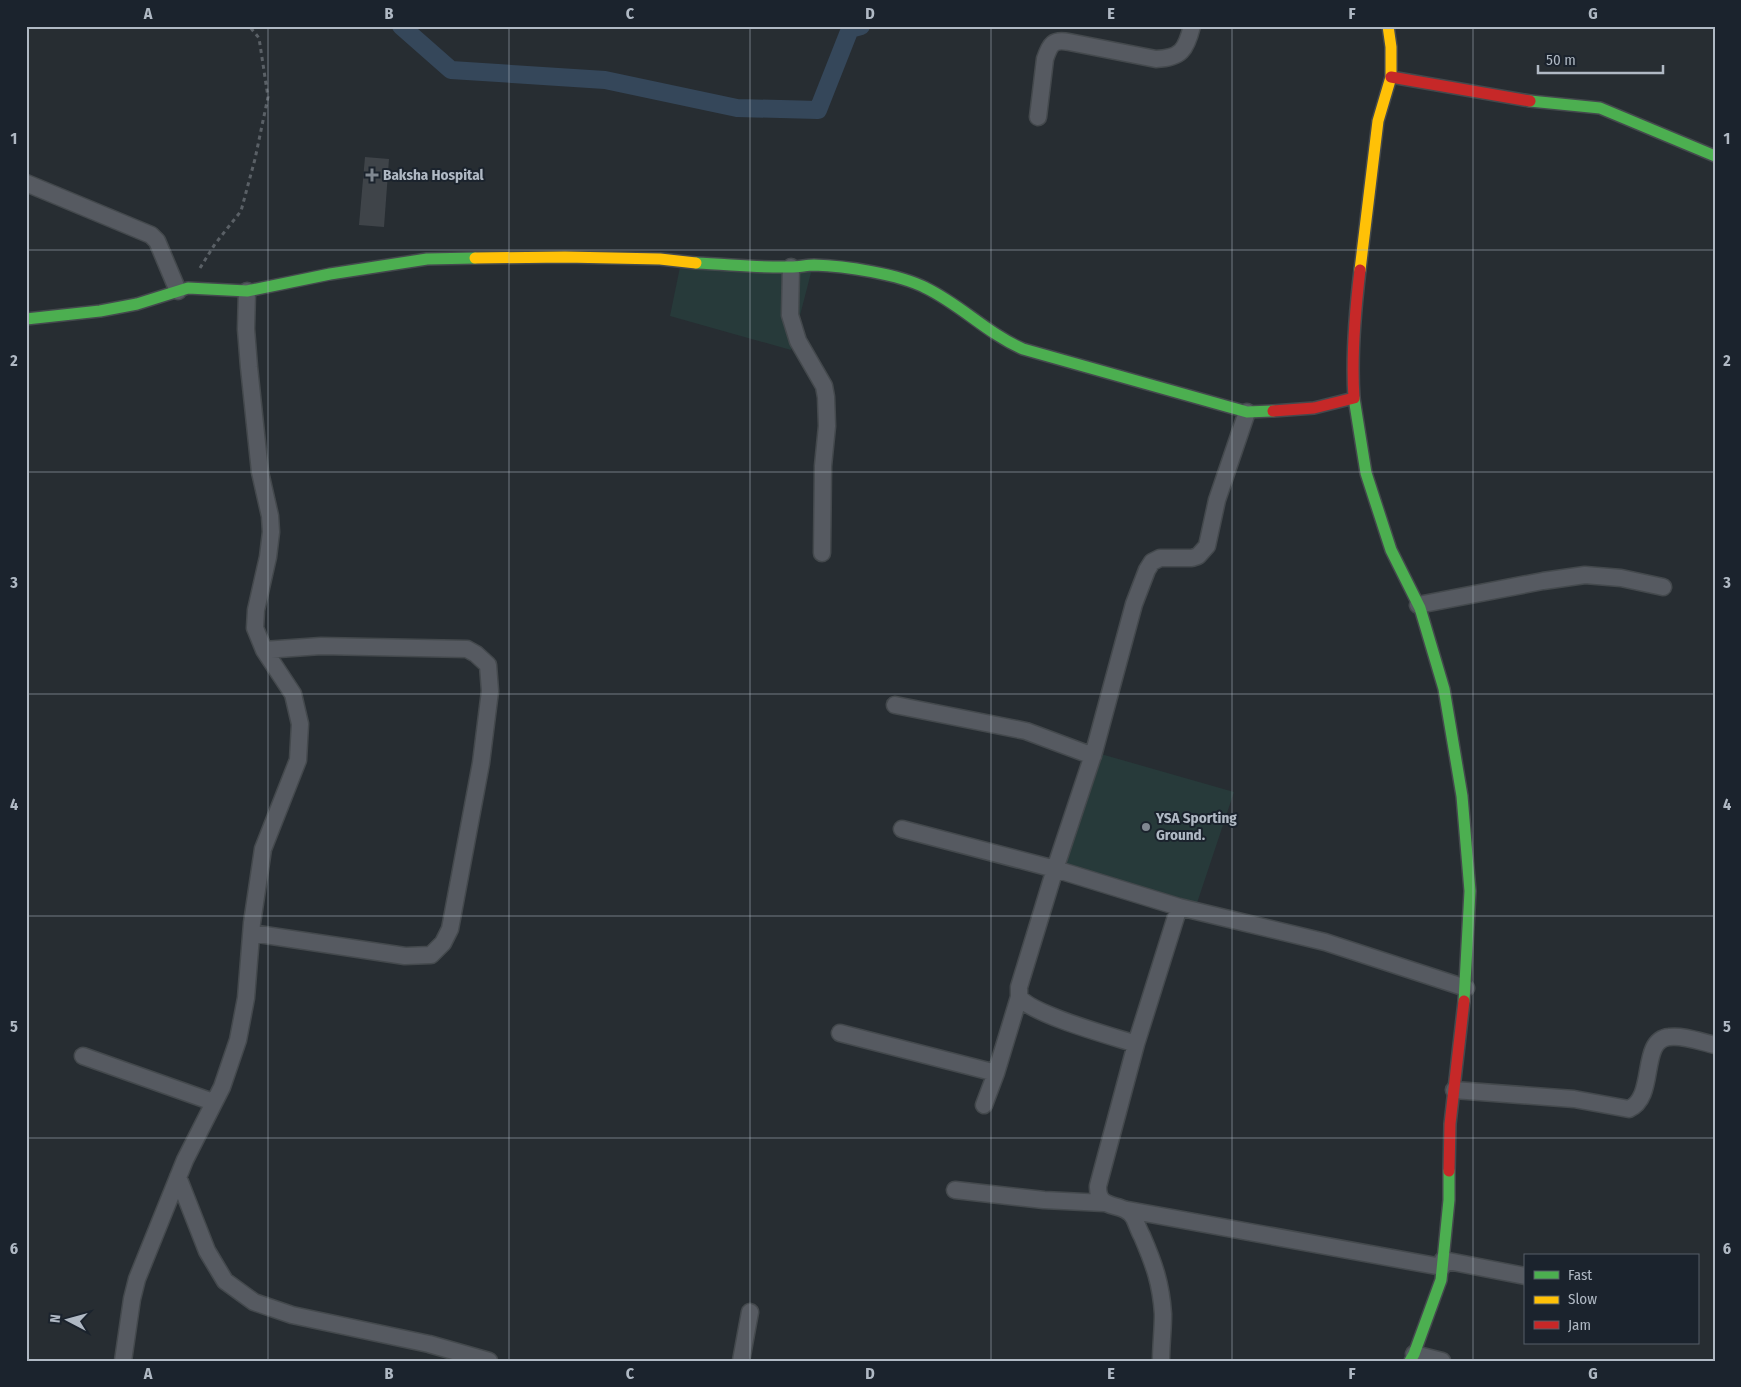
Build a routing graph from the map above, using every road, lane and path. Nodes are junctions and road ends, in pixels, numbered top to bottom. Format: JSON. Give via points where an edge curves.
{"nodes":[{"id":1,"x":249,"y":26,"type":"edge"},
{"id":2,"x":1192,"y":26,"type":"edge"},
{"id":3,"x":1388,"y":26,"type":"edge"},
{"id":4,"x":1394,"y":26,"type":"edge"},
{"id":5,"x":1391,"y":76,"type":"junction"},
{"id":6,"x":1038,"y":118,"type":"dead end"},
{"id":7,"x":1715,"y":156,"type":"edge"},
{"id":8,"x":26,"y":183,"type":"edge"},
{"id":9,"x":791,"y":266,"type":"junction"},
{"id":10,"x":183,"y":290,"type":"junction"},
{"id":11,"x":247,"y":291,"type":"junction"},
{"id":12,"x":26,"y":319,"type":"edge"},
{"id":13,"x":1354,"y":398,"type":"junction"},
{"id":14,"x":1247,"y":412,"type":"junction"},
{"id":15,"x":822,"y":553,"type":"dead end"},
{"id":16,"x":1663,"y":587,"type":"dead end"},
{"id":17,"x":1418,"y":605,"type":"junction"},
{"id":18,"x":264,"y":650,"type":"junction"},
{"id":19,"x":895,"y":705,"type":"dead end"},
{"id":20,"x":1092,"y":756,"type":"junction"},
{"id":21,"x":902,"y":828,"type":"dead end"},
{"id":22,"x":1055,"y":869,"type":"junction"},
{"id":23,"x":1179,"y":907,"type":"junction"},
{"id":24,"x":252,"y":934,"type":"junction"},
{"id":25,"x":1466,"y":988,"type":"junction"},
{"id":26,"x":1019,"y":997,"type":"junction"},
{"id":27,"x":840,"y":1033,"type":"dead end"},
{"id":28,"x":1136,"y":1044,"type":"junction"},
{"id":29,"x":1715,"y":1045,"type":"edge"},
{"id":30,"x":83,"y":1056,"type":"dead end"},
{"id":31,"x":996,"y":1073,"type":"junction"},
{"id":32,"x":1454,"y":1090,"type":"junction"},
{"id":33,"x":213,"y":1102,"type":"junction"},
{"id":34,"x":984,"y":1105,"type":"dead end"},
{"id":35,"x":178,"y":1177,"type":"junction"},
{"id":36,"x":955,"y":1190,"type":"dead end"},
{"id":37,"x":1104,"y":1202,"type":"junction"},
{"id":38,"x":1128,"y":1210,"type":"junction"},
{"id":39,"x":1442,"y":1264,"type":"junction"},
{"id":40,"x":1524,"y":1276,"type":"edge"},
{"id":41,"x":750,"y":1312,"type":"dead end"},
{"id":42,"x":1412,"y":1357,"type":"edge"},
{"id":43,"x":123,"y":1361,"type":"edge"},
{"id":44,"x":488,"y":1361,"type":"edge"},
{"id":45,"x":742,"y":1361,"type":"edge"},
{"id":46,"x":1161,"y":1361,"type":"edge"},
{"id":47,"x":1442,"y":1361,"type":"edge"}],
"edges":[{"from":1,"to":10,"type":"path","via":[[259,38],[268,97],[255,159],[241,211]]},
{"from":2,"to":6,"type":"street","via":[[1186,44],[1170,59],[1060,40],[1055,42],[1045,58]]},
{"from":3,"to":4,"type":"street"},
{"from":3,"to":5,"type":"street"},
{"from":5,"to":7,"type":"street","via":[[1520,100],[1600,108]]},
{"from":5,"to":13,"type":"street","via":[[1378,120],[1358,287],[1352,372]]},
{"from":8,"to":10,"type":"street","via":[[151,235]]},
{"from":9,"to":11,"type":"street","via":[[660,259],[427,258]]},
{"from":9,"to":14,"type":"street","via":[[837,267],[912,282],[956,305],[999,337],[1023,349]]},
{"from":9,"to":15,"type":"street","via":[[790,315],[798,341],[824,386],[826,397]]},
{"from":10,"to":11,"type":"street"},
{"from":10,"to":12,"type":"street","via":[[100,311]]},
{"from":11,"to":18,"type":"street","via":[[249,367],[260,472],[271,532],[256,610],[255,628]]},
{"from":13,"to":14,"type":"street","via":[[1314,408]]},
{"from":13,"to":17,"type":"street","via":[[1366,473],[1391,550]]},
{"from":14,"to":20,"type":"street","via":[[1217,500],[1207,546],[1192,558],[1160,558],[1147,570],[1134,604]]},
{"from":16,"to":17,"type":"street","via":[[1621,578],[1585,575]]},
{"from":17,"to":25,"type":"street","via":[[1444,689],[1462,796],[1470,891]]},
{"from":18,"to":24,"type":"street","via":[[293,694],[300,724],[298,760],[263,849]]},
{"from":18,"to":24,"type":"street","via":[[321,646],[467,649],[488,665],[490,691],[481,763],[450,929],[443,943],[431,955],[405,956]]},
{"from":19,"to":20,"type":"street","via":[[1026,731]]},
{"from":20,"to":22,"type":"street"},
{"from":21,"to":22,"type":"street"},
{"from":22,"to":23,"type":"street"},
{"from":22,"to":26,"type":"street","via":[[1019,987]]},
{"from":23,"to":25,"type":"street","via":[[1325,942]]},
{"from":23,"to":28,"type":"street"},
{"from":24,"to":33,"type":"street","via":[[238,1040],[222,1087]]},
{"from":25,"to":32,"type":"street"},
{"from":26,"to":28,"type":"street","via":[[1028,1005],[1055,1017]]},
{"from":26,"to":31,"type":"street"},
{"from":27,"to":31,"type":"street"},
{"from":28,"to":37,"type":"street","via":[[1098,1186]]},
{"from":29,"to":32,"type":"street","via":[[1671,1036],[1665,1038],[1652,1050],[1644,1093],[1634,1107],[1628,1109],[1574,1099]]},
{"from":30,"to":33,"type":"street"},
{"from":31,"to":34,"type":"street"},
{"from":32,"to":39,"type":"street","via":[[1449,1200]]},
{"from":33,"to":35,"type":"street"},
{"from":35,"to":43,"type":"street","via":[[137,1279]]},
{"from":35,"to":44,"type":"street","via":[[207,1251],[225,1280],[254,1302]]},
{"from":36,"to":37,"type":"street","via":[[1044,1200]]},
{"from":37,"to":38,"type":"street"},
{"from":38,"to":39,"type":"street"},
{"from":38,"to":46,"type":"street","via":[[1159,1277],[1163,1315]]},
{"from":39,"to":40,"type":"street"},
{"from":39,"to":42,"type":"street","via":[[1441,1280]]},
{"from":41,"to":45,"type":"street"},
{"from":42,"to":47,"type":"street"}]}
